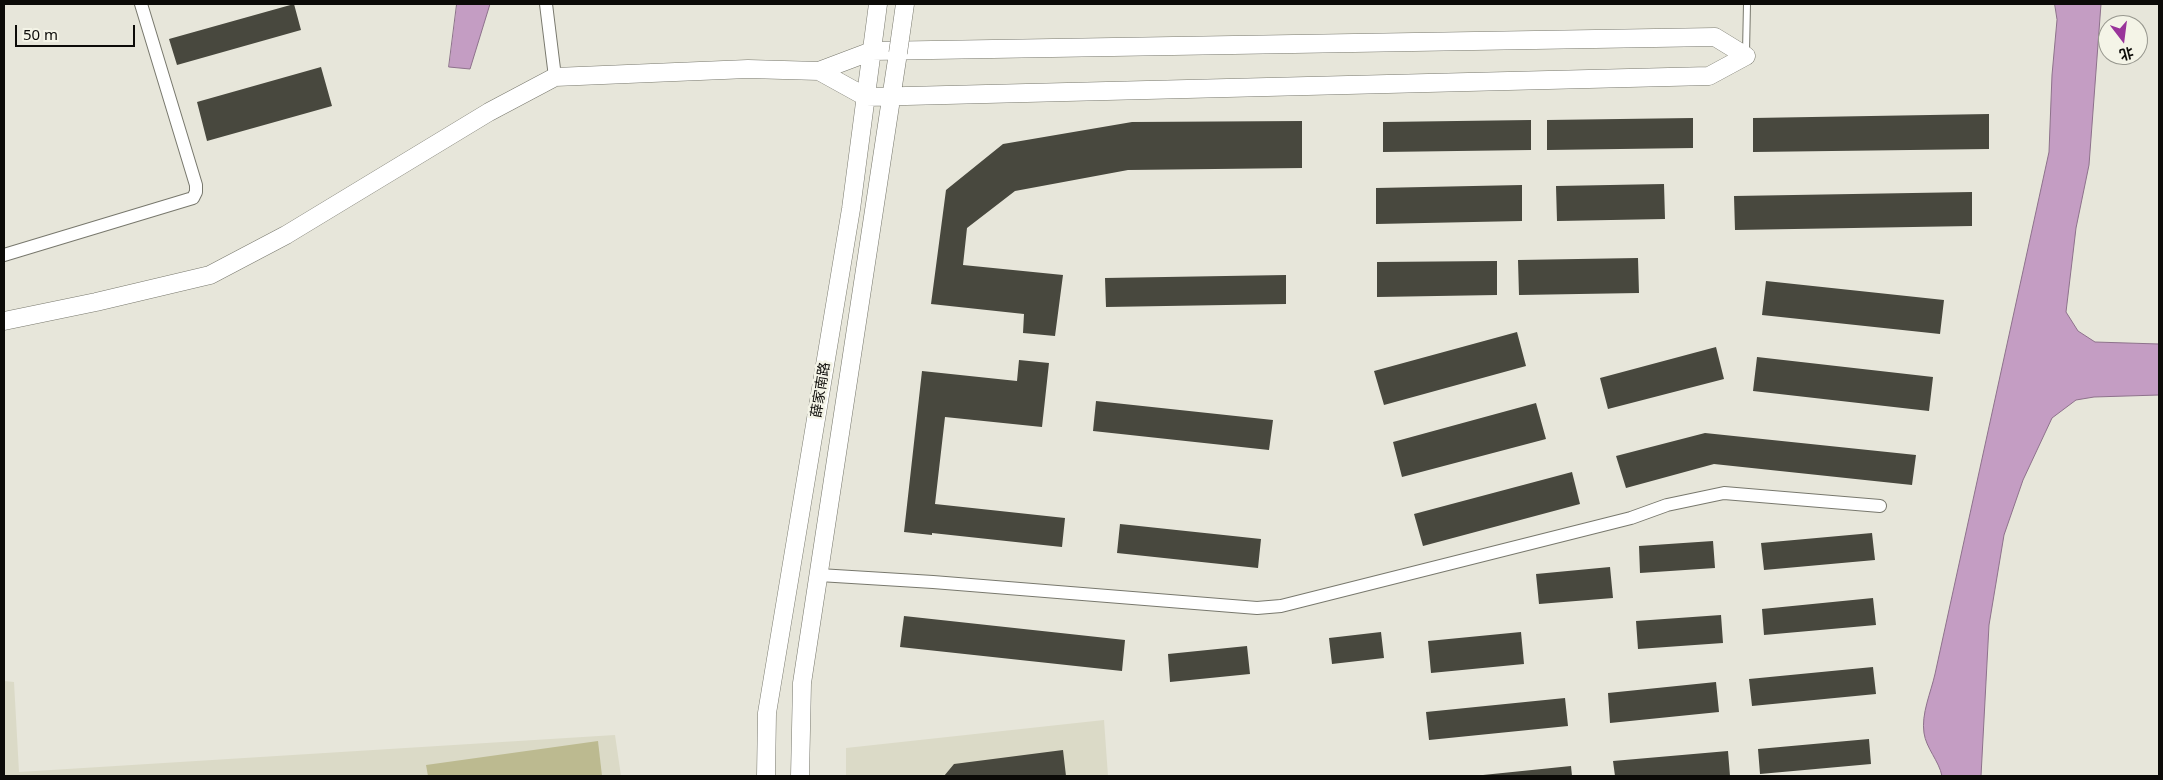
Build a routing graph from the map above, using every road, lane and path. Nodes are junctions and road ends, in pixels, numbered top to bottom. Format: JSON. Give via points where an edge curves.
{"nodes":[{"id":1,"x":140,"y":4,"type":"edge"},
{"id":2,"x":546,"y":4,"type":"edge"},
{"id":3,"x":878,"y":4,"type":"edge"},
{"id":4,"x":905,"y":4,"type":"edge"},
{"id":5,"x":1746,"y":4,"type":"edge"},
{"id":6,"x":872,"y":51,"type":"junction"},
{"id":7,"x":1746,"y":56,"type":"junction"},
{"id":8,"x":819,"y":71,"type":"junction"},
{"id":9,"x":555,"y":78,"type":"junction"},
{"id":10,"x":892,"y":96,"type":"junction"},
{"id":11,"x":866,"y":97,"type":"junction"},
{"id":12,"x":4,"y":255,"type":"edge"},
{"id":13,"x":4,"y":321,"type":"edge"},
{"id":14,"x":1880,"y":506,"type":"dead end"},
{"id":15,"x":819,"y":575,"type":"junction"},
{"id":16,"x":766,"y":776,"type":"edge"},
{"id":17,"x":800,"y":776,"type":"edge"}],
"edges":[{"from":1,"to":12,"type":"street","via":[[196,185],[193,198]]},
{"from":2,"to":9,"type":"street"},
{"from":3,"to":6,"type":"street","name":"薛家南路"},
{"from":4,"to":10,"type":"street","name":"薛家南路","bridge":true},
{"from":5,"to":7,"type":"lane"},
{"from":6,"to":7,"type":"street","via":[[1715,37]]},
{"from":6,"to":8,"type":"street"},
{"from":6,"to":11,"type":"street","name":"薛家南路"},
{"from":7,"to":10,"type":"street","via":[[1709,76]]},
{"from":8,"to":9,"type":"street","via":[[748,69]]},
{"from":8,"to":11,"type":"street"},
{"from":9,"to":13,"type":"street","via":[[489,112],[286,235],[210,275]]},
{"from":10,"to":11,"type":"street"},
{"from":10,"to":15,"type":"street","name":"薛家南路"},
{"from":11,"to":16,"type":"street","name":"薛家南路","via":[[851,209],[768,713]]},
{"from":14,"to":15,"type":"street","via":[[1724,493],[1281,606],[1258,608]]},
{"from":15,"to":17,"type":"street","name":"薛家南路","via":[[802,683]]}]}
